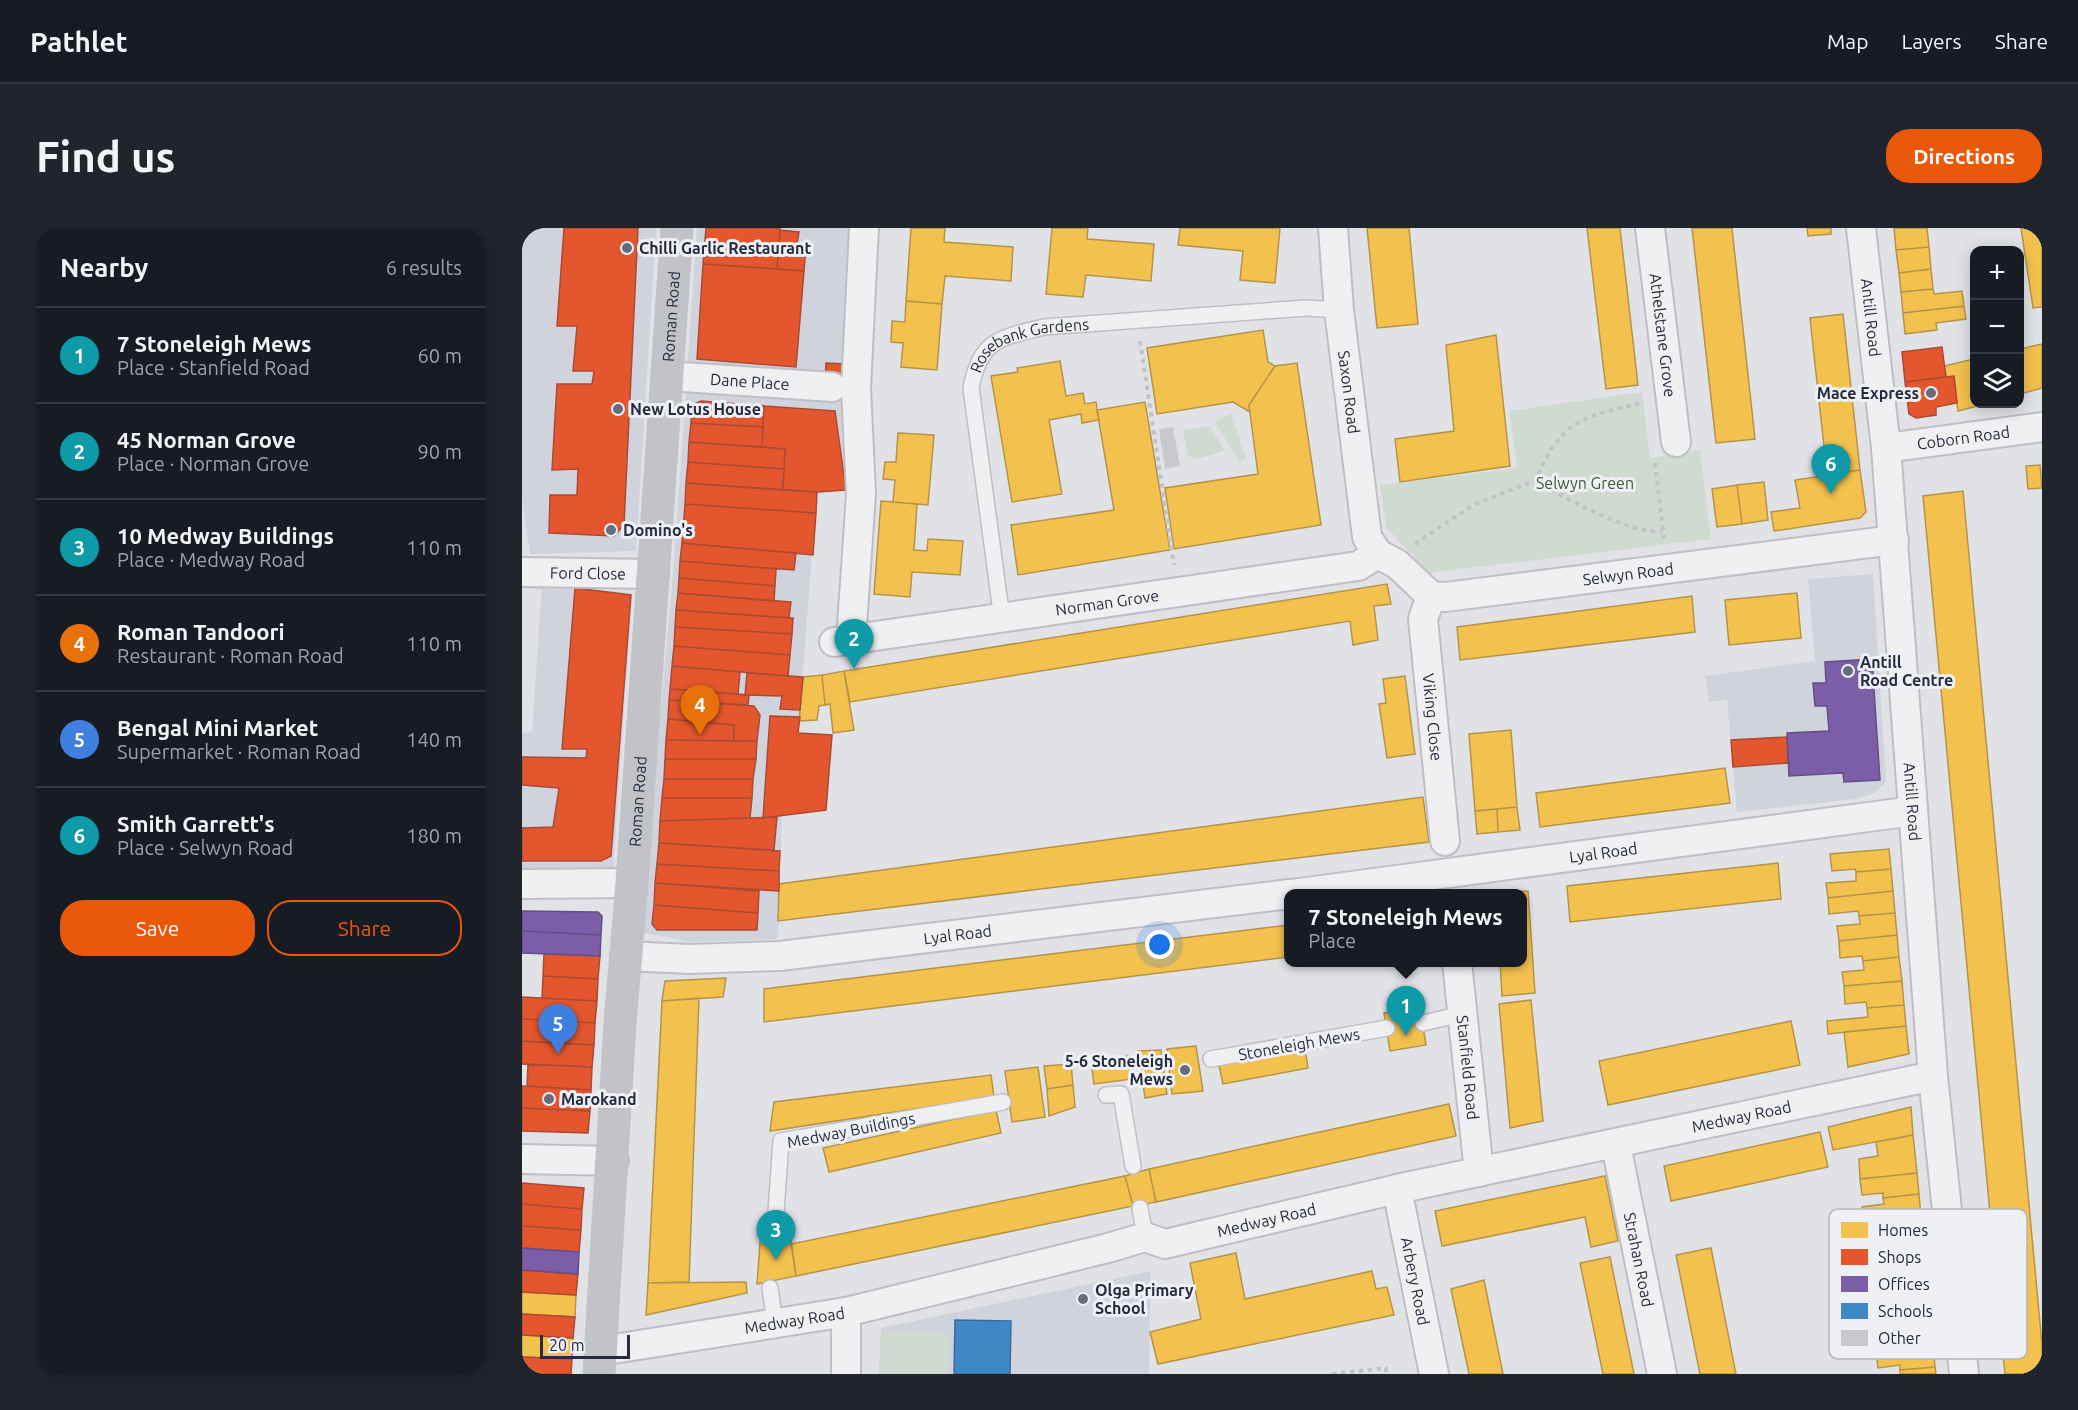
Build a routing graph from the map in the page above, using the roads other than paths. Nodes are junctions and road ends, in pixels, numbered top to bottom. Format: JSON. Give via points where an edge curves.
{"nodes":[{"id":1,"x":677,"y":228,"type":"edge"},
{"id":2,"x":864,"y":228,"type":"edge"},
{"id":3,"x":1333,"y":228,"type":"edge"},
{"id":4,"x":1650,"y":228,"type":"edge"},
{"id":5,"x":1862,"y":228,"type":"edge"},
{"id":6,"x":1339,"y":310,"type":"junction"},
{"id":7,"x":668,"y":376,"type":"junction"},
{"id":8,"x":832,"y":387,"type":"dead end"},
{"id":9,"x":2042,"y":427,"type":"edge"},
{"id":10,"x":1886,"y":448,"type":"junction"},
{"id":11,"x":1665,"y":449,"type":"road end"},
{"id":12,"x":1893,"y":540,"type":"junction"},
{"id":13,"x":1387,"y":559,"type":"junction"},
{"id":14,"x":522,"y":572,"type":"edge"},
{"id":15,"x":654,"y":574,"type":"junction"},
{"id":16,"x":1431,"y":596,"type":"junction"},
{"id":17,"x":1002,"y":619,"type":"junction"},
{"id":18,"x":1913,"y":811,"type":"junction"},
{"id":19,"x":1445,"y":841,"type":"dead end"},
{"id":20,"x":522,"y":884,"type":"edge"},
{"id":21,"x":632,"y":884,"type":"junction"},
{"id":22,"x":1449,"y":884,"type":"edge"},
{"id":23,"x":1370,"y":889,"type":"edge"},
{"id":24,"x":1284,"y":895,"type":"edge"},
{"id":25,"x":625,"y":956,"type":"junction"},
{"id":26,"x":1456,"y":967,"type":"edge"},
{"id":27,"x":1462,"y":1014,"type":"junction"},
{"id":28,"x":1423,"y":1023,"type":"dead end"},
{"id":29,"x":1387,"y":1028,"type":"dead end"},
{"id":30,"x":1211,"y":1059,"type":"dead end"},
{"id":31,"x":1933,"y":1076,"type":"junction"},
{"id":32,"x":1106,"y":1095,"type":"dead end"},
{"id":33,"x":1003,"y":1102,"type":"dead end"},
{"id":34,"x":1616,"y":1145,"type":"junction"},
{"id":35,"x":522,"y":1159,"type":"edge"},
{"id":36,"x":614,"y":1161,"type":"junction"},
{"id":37,"x":1133,"y":1166,"type":"dead end"},
{"id":38,"x":1479,"y":1172,"type":"junction"},
{"id":39,"x":1397,"y":1189,"type":"junction"},
{"id":40,"x":1140,"y":1208,"type":"dead end"},
{"id":41,"x":1947,"y":1209,"type":"edge"},
{"id":42,"x":775,"y":1226,"type":"dead end"},
{"id":43,"x":1145,"y":1237,"type":"junction"},
{"id":44,"x":770,"y":1288,"type":"dead end"},
{"id":45,"x":846,"y":1312,"type":"junction"},
{"id":46,"x":775,"y":1323,"type":"junction"},
{"id":47,"x":1962,"y":1359,"type":"edge"},
{"id":48,"x":600,"y":1362,"type":"edge"},
{"id":49,"x":846,"y":1374,"type":"edge"},
{"id":50,"x":1434,"y":1374,"type":"edge"},
{"id":51,"x":1662,"y":1374,"type":"edge"},
{"id":52,"x":1964,"y":1374,"type":"edge"}],
"edges":[{"from":1,"to":7,"type":"main road","name":"Roman Road"},
{"from":2,"to":17,"type":"street","name":"Norman Grove","via":[[856,388],[861,494],[843,641]]},
{"from":3,"to":6,"type":"street","name":"Saxon Road"},
{"from":4,"to":11,"type":"street","name":"Athelstane Grove","via":[[1670,399]]},
{"from":5,"to":10,"type":"street","name":"Antill Road"},
{"from":6,"to":13,"type":"street","name":"Saxon Road","via":[[1368,537]]},
{"from":6,"to":17,"type":"lane","name":"Rosebank Gardens","via":[[1306,308],[1044,327],[1007,336],[988,347],[975,365],[971,388]]},
{"from":7,"to":8,"type":"street","name":"Dane Place"},
{"from":7,"to":15,"type":"main road","name":"Roman Road"},
{"from":9,"to":10,"type":"street","name":"Coborn Road"},
{"from":10,"to":12,"type":"street","name":"Antill Road"},
{"from":12,"to":16,"type":"street","name":"Selwyn Road"},
{"from":12,"to":18,"type":"street","name":"Antill Road"},
{"from":13,"to":16,"type":"street"},
{"from":13,"to":17,"type":"street","name":"Norman Grove"},
{"from":14,"to":15,"type":"street","name":"Ford Close"},
{"from":15,"to":21,"type":"main road","name":"Roman Road"},
{"from":16,"to":19,"type":"street","name":"Viking Close","via":[[1423,620]]},
{"from":18,"to":22,"type":"street","name":"Lyal Road"},
{"from":18,"to":31,"type":"street","name":"Antill Road"},
{"from":20,"to":21,"type":"street"},
{"from":21,"to":25,"type":"main road","name":"Roman Road"},
{"from":22,"to":23,"type":"street","name":"Lyal Road"},
{"from":24,"to":25,"type":"street","name":"Lyal Road","via":[[780,956]]},
{"from":25,"to":36,"type":"main road","name":"Roman Road"},
{"from":26,"to":27,"type":"street","name":"Stanfield Road"},
{"from":27,"to":28,"type":"lane"},
{"from":27,"to":38,"type":"street","name":"Stanfield Road"},
{"from":29,"to":30,"type":"lane","name":"Stoneleigh Mews"},
{"from":31,"to":34,"type":"street","name":"Medway Road"},
{"from":31,"to":41,"type":"street","name":"Antill Road"},
{"from":32,"to":37,"type":"lane","via":[[1121,1094]]},
{"from":33,"to":42,"type":"lane","name":"Medway Buildings","via":[[781,1141]]},
{"from":34,"to":38,"type":"street","name":"Medway Road"},
{"from":34,"to":51,"type":"street","name":"Strahan Road"},
{"from":35,"to":36,"type":"street"},
{"from":36,"to":48,"type":"main road","name":"Roman Road"},
{"from":38,"to":39,"type":"street","name":"Medway Road"},
{"from":39,"to":43,"type":"street","name":"Medway Road","via":[[1165,1244]]},
{"from":39,"to":50,"type":"street","name":"Arbery Road"},
{"from":40,"to":43,"type":"lane"},
{"from":43,"to":45,"type":"street","name":"Medway Road"},
{"from":44,"to":46,"type":"lane"},
{"from":45,"to":46,"type":"street","name":"Medway Road"},
{"from":45,"to":49,"type":"street"},
{"from":46,"to":48,"type":"street","name":"Medway Road"},
{"from":47,"to":52,"type":"street","name":"Antill Road"}]}
